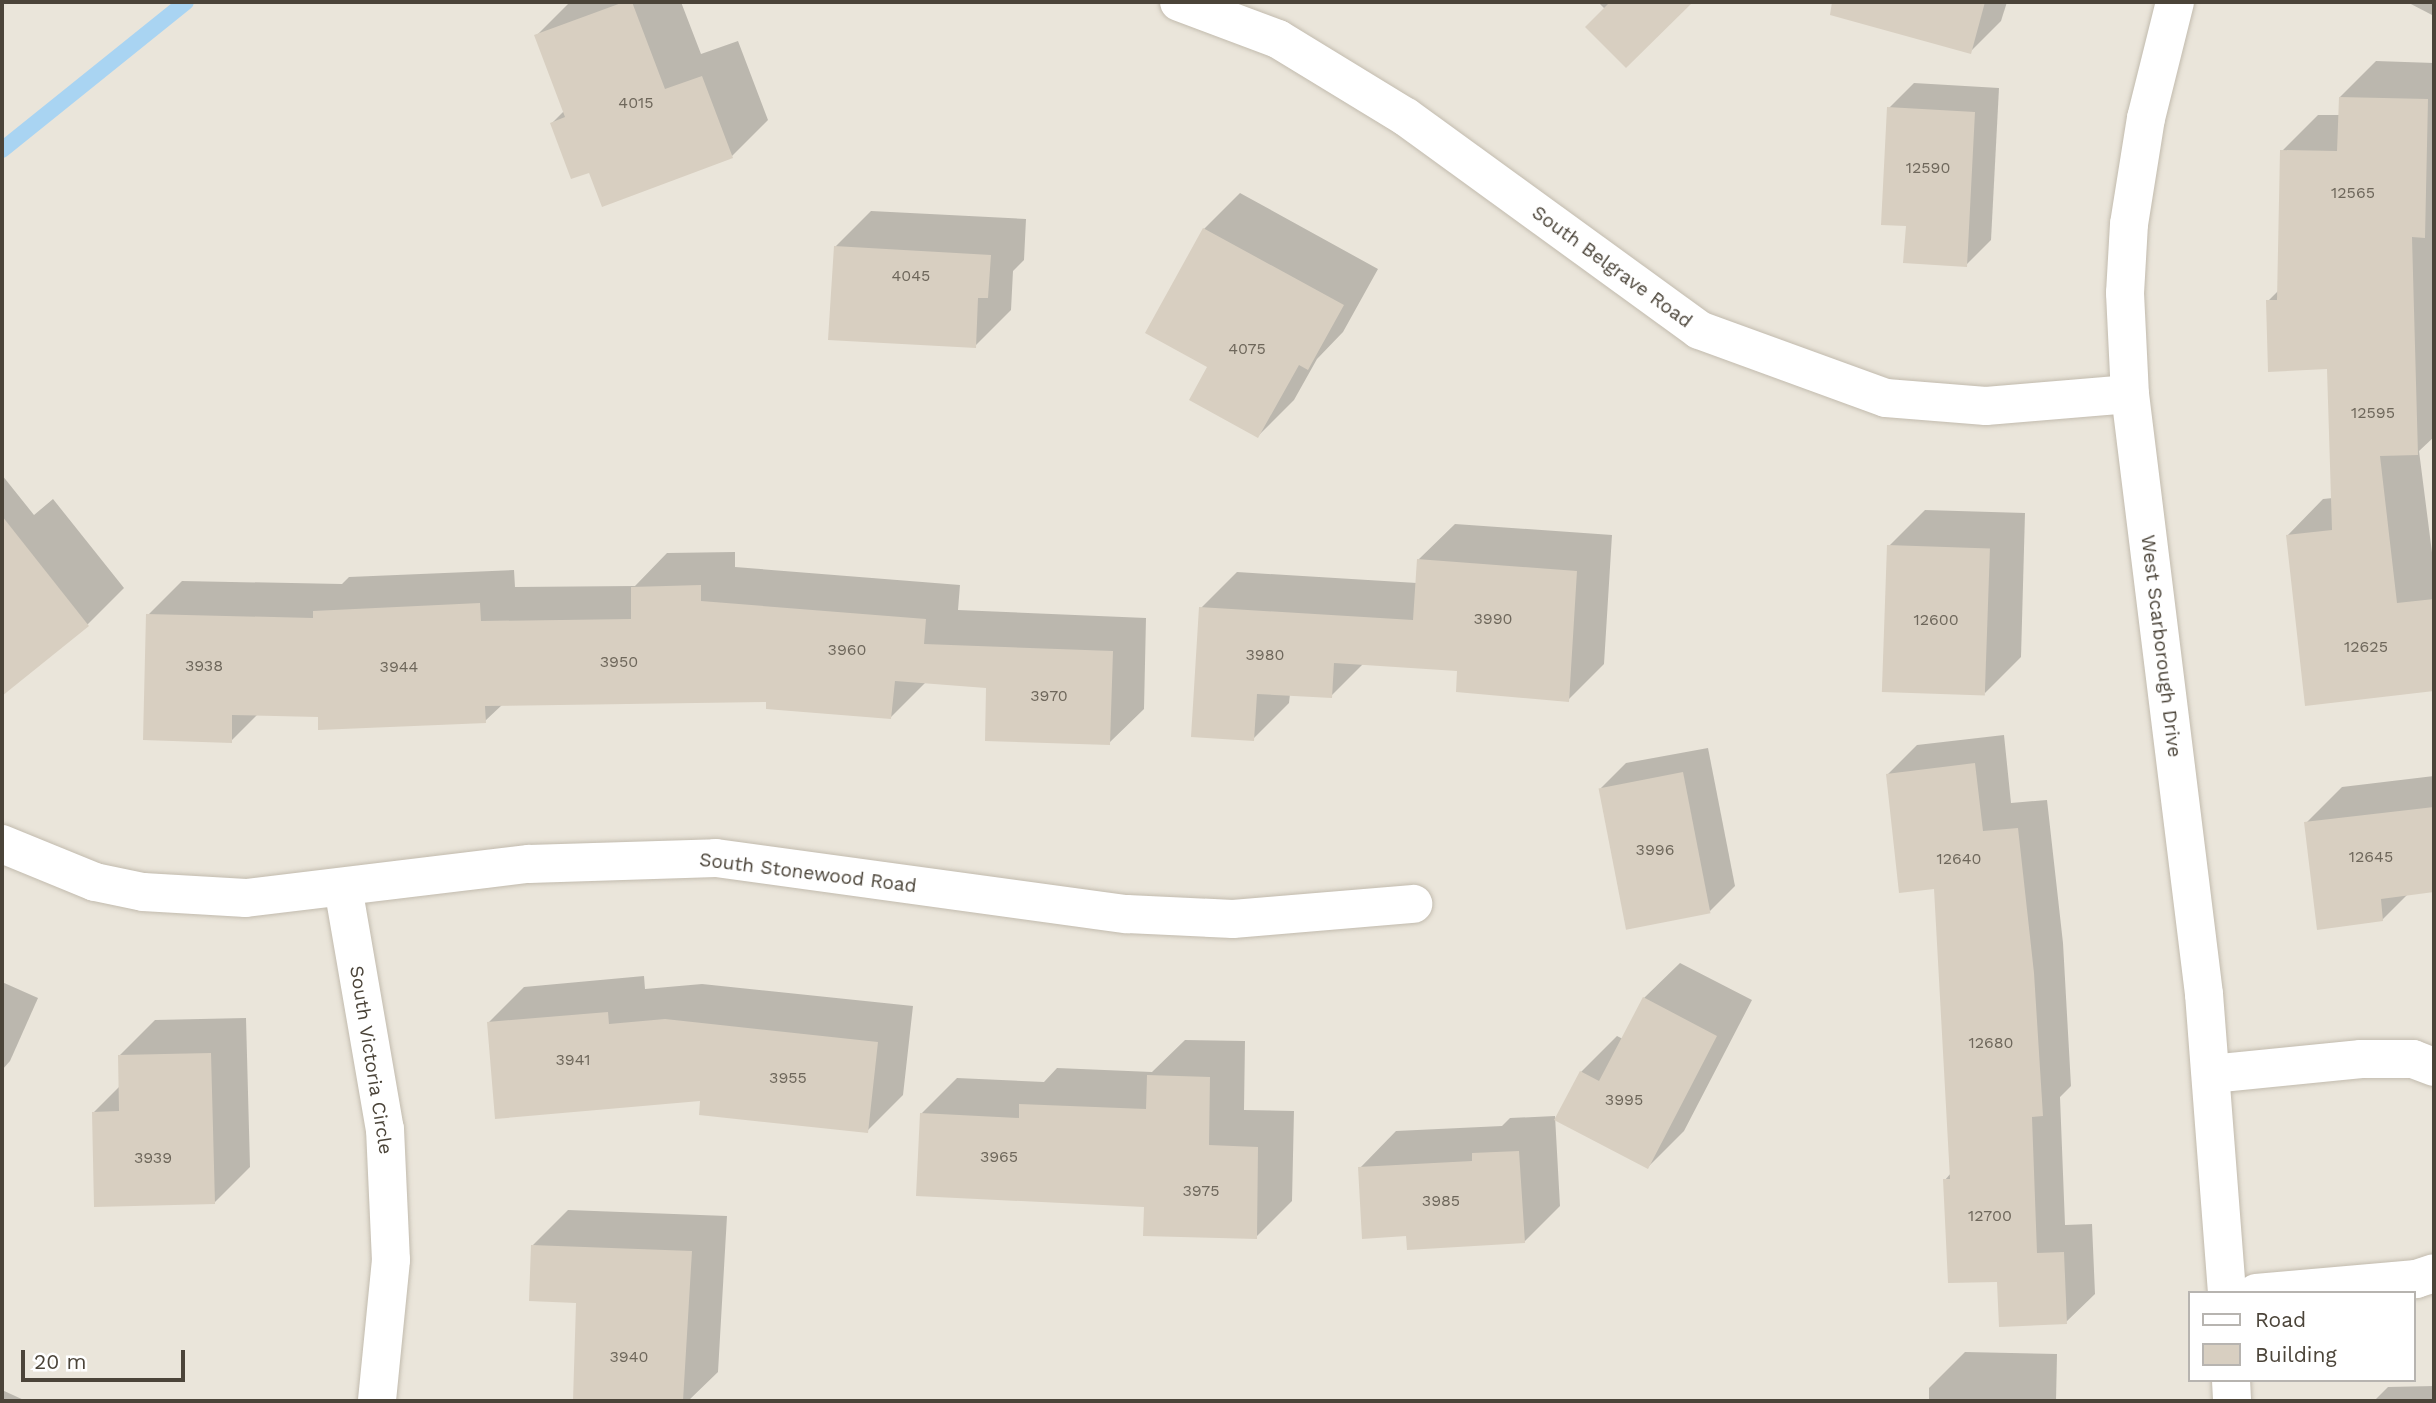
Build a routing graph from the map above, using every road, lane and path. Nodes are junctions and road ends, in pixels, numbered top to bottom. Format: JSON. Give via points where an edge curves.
{"nodes":[{"id":1,"x":1179,"y":2,"type":"edge"},
{"id":2,"x":2175,"y":2,"type":"edge"},
{"id":3,"x":2130,"y":394,"type":"junction"},
{"id":4,"x":2,"y":844,"type":"edge"},
{"id":5,"x":343,"y":887,"type":"junction"},
{"id":6,"x":1413,"y":904,"type":"dead end"},
{"id":7,"x":2434,"y":1067,"type":"edge"},
{"id":8,"x":2211,"y":1074,"type":"junction"},
{"id":9,"x":2434,"y":1273,"type":"edge"},
{"id":10,"x":2227,"y":1291,"type":"edge"},
{"id":11,"x":2279,"y":1291,"type":"edge"},
{"id":12,"x":2231,"y":1382,"type":"edge"},
{"id":13,"x":377,"y":1401,"type":"edge"},
{"id":14,"x":2232,"y":1401,"type":"edge"}],
"edges":[{"from":1,"to":3,"type":"street","name":"South Belgrave Road","via":[[1278,39],[1406,117],[1699,330],[1886,398],[1986,406]]},
{"from":2,"to":3,"type":"street","name":"West Scarborough Drive","via":[[2146,118],[2129,224],[2125,293]]},
{"from":3,"to":8,"type":"street","name":"West Scarborough Drive"},
{"from":4,"to":5,"type":"street","name":"South Stonewood Road","via":[[95,882],[143,892],[246,898]]},
{"from":5,"to":6,"type":"street","name":"South Stonewood Road","via":[[529,864],[716,858],[1127,914],[1233,919]]},
{"from":5,"to":13,"type":"street","name":"South Victoria Circle","via":[[385,1129],[391,1260]]},
{"from":7,"to":8,"type":"street","via":[[2413,1059],[2361,1059]]},
{"from":8,"to":10,"type":"street","name":"West Scarborough Drive"},
{"from":9,"to":11,"type":"street","via":[[2416,1279]]},
{"from":12,"to":14,"type":"street"}]}
